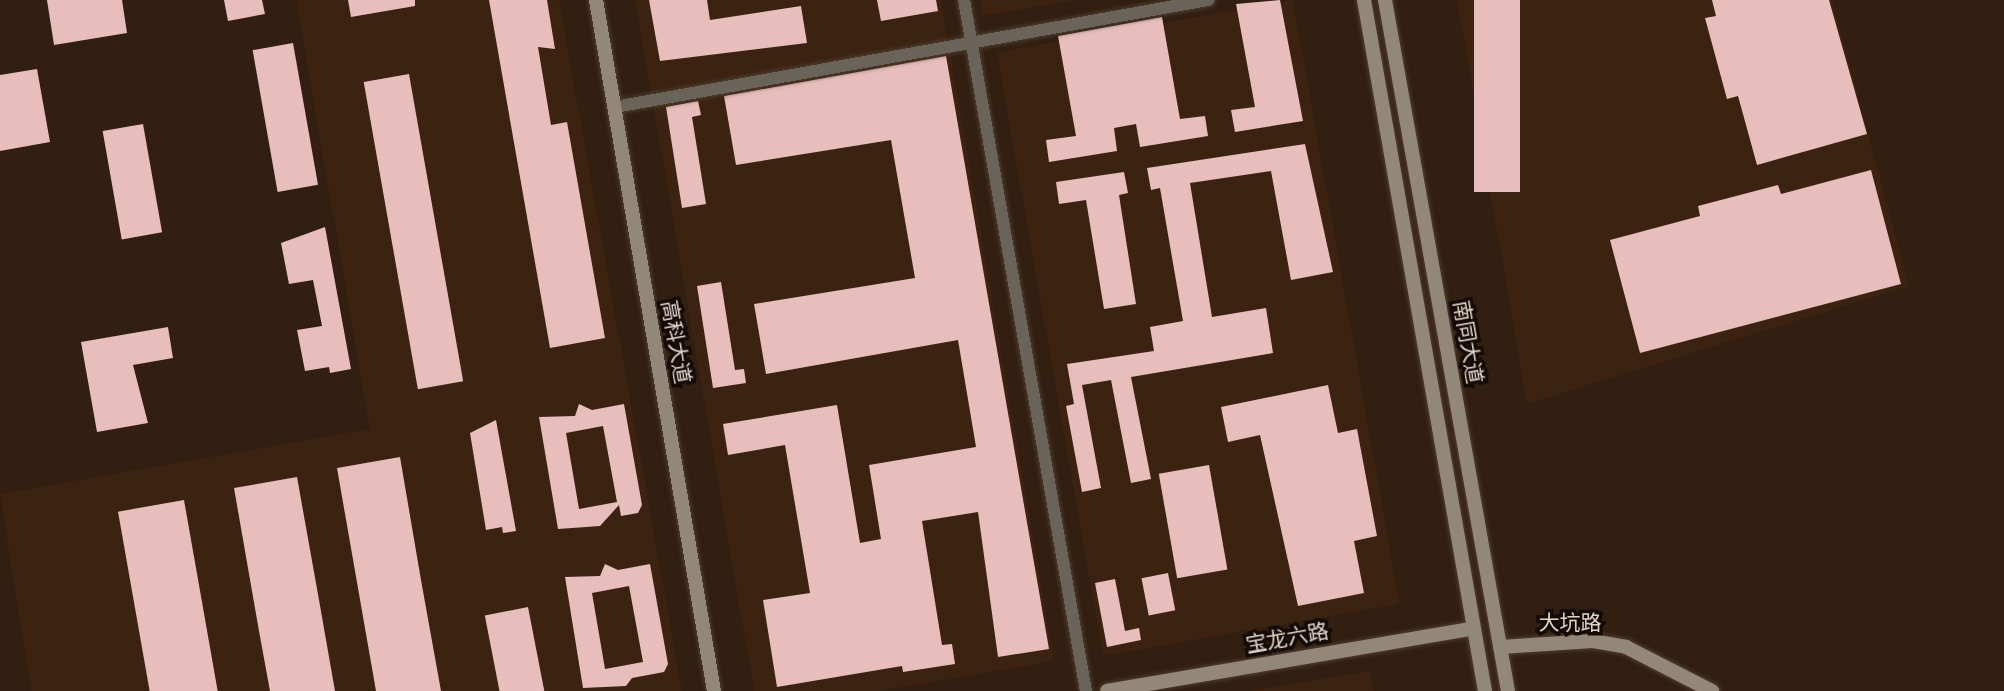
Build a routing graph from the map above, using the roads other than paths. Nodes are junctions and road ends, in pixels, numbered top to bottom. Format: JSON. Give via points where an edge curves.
{"nodes":[{"id":1,"x":596,"y":0,"type":"edge"},
{"id":2,"x":964,"y":0,"type":"edge"},
{"id":3,"x":1208,"y":0,"type":"edge"},
{"id":4,"x":1364,"y":0,"type":"edge"},
{"id":5,"x":1385,"y":0,"type":"edge"},
{"id":6,"x":971,"y":41,"type":"junction"},
{"id":7,"x":615,"y":107,"type":"junction"},
{"id":8,"x":1474,"y":628,"type":"junction"},
{"id":9,"x":1500,"y":647,"type":"junction"},
{"id":10,"x":714,"y":691,"type":"edge"},
{"id":11,"x":1086,"y":691,"type":"edge"},
{"id":12,"x":1107,"y":691,"type":"edge"},
{"id":13,"x":1485,"y":691,"type":"edge"},
{"id":14,"x":1508,"y":691,"type":"edge"},
{"id":15,"x":1712,"y":691,"type":"edge"}],
"edges":[{"from":1,"to":7,"type":"main road","name":"高科大道"},
{"from":2,"to":6,"type":"street"},
{"from":3,"to":6,"type":"street"},
{"from":4,"to":8,"type":"main road","name":"南同大道"},
{"from":5,"to":9,"type":"main road","name":"南同大道"},
{"from":6,"to":7,"type":"street"},
{"from":6,"to":11,"type":"street"},
{"from":7,"to":10,"type":"main road","name":"高科大道"},
{"from":8,"to":12,"type":"main road","name":"宝龙六路"},
{"from":8,"to":13,"type":"main road","name":"南同大道"},
{"from":9,"to":14,"type":"main road","name":"南同大道"},
{"from":9,"to":15,"type":"main road","name":"大坑路","via":[[1593,641],[1626,647]]}]}
